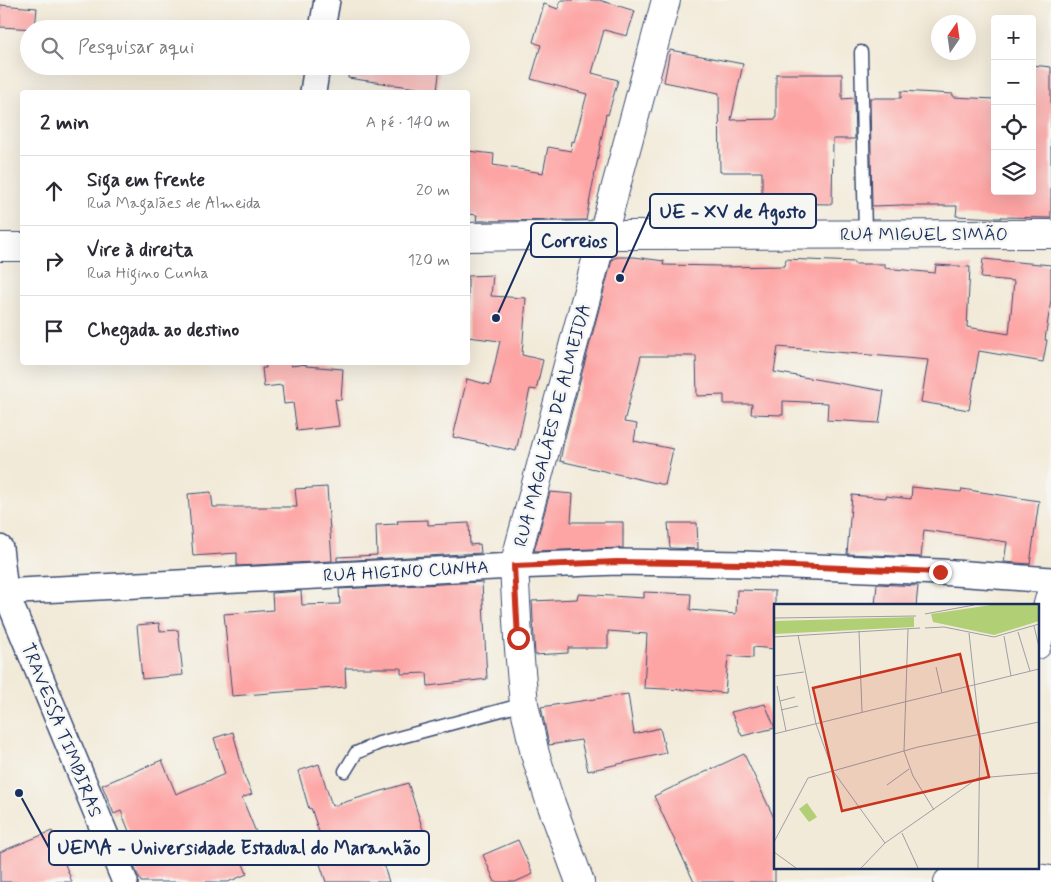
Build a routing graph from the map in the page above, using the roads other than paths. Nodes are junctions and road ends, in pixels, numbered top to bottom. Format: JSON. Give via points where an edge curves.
{"nodes":[{"id":1,"x":327,"y":0,"type":"edge"},
{"id":2,"x":666,"y":0,"type":"edge"},
{"id":3,"x":324,"y":20,"type":"edge"},
{"id":4,"x":861,"y":52,"type":"dead end"},
{"id":5,"x":316,"y":75,"type":"edge"},
{"id":6,"x":313,"y":90,"type":"edge"},
{"id":7,"x":602,"y":234,"type":"junction"},
{"id":8,"x":865,"y":234,"type":"junction"},
{"id":9,"x":1051,"y":234,"type":"edge"},
{"id":10,"x":470,"y":237,"type":"edge"},
{"id":11,"x":0,"y":247,"type":"edge"},
{"id":12,"x":20,"y":247,"type":"edge"},
{"id":13,"x":0,"y":548,"type":"edge"},
{"id":14,"x":514,"y":566,"type":"junction"},
{"id":15,"x":1051,"y":580,"type":"edge"},
{"id":16,"x":3,"y":592,"type":"edge"},
{"id":17,"x":1051,"y":593,"type":"edge"},
{"id":18,"x":1038,"y":641,"type":"edge"},
{"id":19,"x":524,"y":704,"type":"junction"},
{"id":20,"x":345,"y":771,"type":"dead end"},
{"id":21,"x":976,"y":873,"type":"edge"},
{"id":22,"x":1051,"y":880,"type":"edge"},
{"id":23,"x":125,"y":882,"type":"edge"},
{"id":24,"x":580,"y":882,"type":"edge"},
{"id":25,"x":948,"y":882,"type":"edge"}],
"edges":[{"from":1,"to":3,"type":"street"},
{"from":2,"to":7,"type":"street","name":"RUA MAGALÃES DE ALMEIDA"},
{"from":4,"to":8,"type":"lane"},
{"from":5,"to":6,"type":"street"},
{"from":7,"to":8,"type":"street","name":"RUA MIGUEL SIMÃO"},
{"from":7,"to":10,"type":"street","name":"RUA MIGUEL SIMÃO"},
{"from":7,"to":14,"type":"street","name":"RUA MAGALÃES DE ALMEIDA"},
{"from":8,"to":9,"type":"street","name":"RUA MIGUEL SIMÃO"},
{"from":11,"to":12,"type":"street"},
{"from":13,"to":16,"type":"street","name":"TRAVESSA TIMBIRAS"},
{"from":14,"to":15,"type":"street","name":"RUA HIGINO CUNHA","via":[[617,562],[744,564]]},
{"from":14,"to":16,"type":"street","name":"RUA HIGINO CUNHA"},
{"from":14,"to":19,"type":"street","name":"RUA MAGALÃES DE ALMEIDA"},
{"from":16,"to":23,"type":"street","name":"TRAVESSA TIMBIRAS"},
{"from":17,"to":18,"type":"street"},
{"from":19,"to":20,"type":"lane","via":[[379,743],[356,752]]},
{"from":19,"to":24,"type":"street","name":"RUA MAGALÃES DE ALMEIDA","via":[[535,754]]},
{"from":21,"to":22,"type":"street"},
{"from":21,"to":25,"type":"street"}]}
